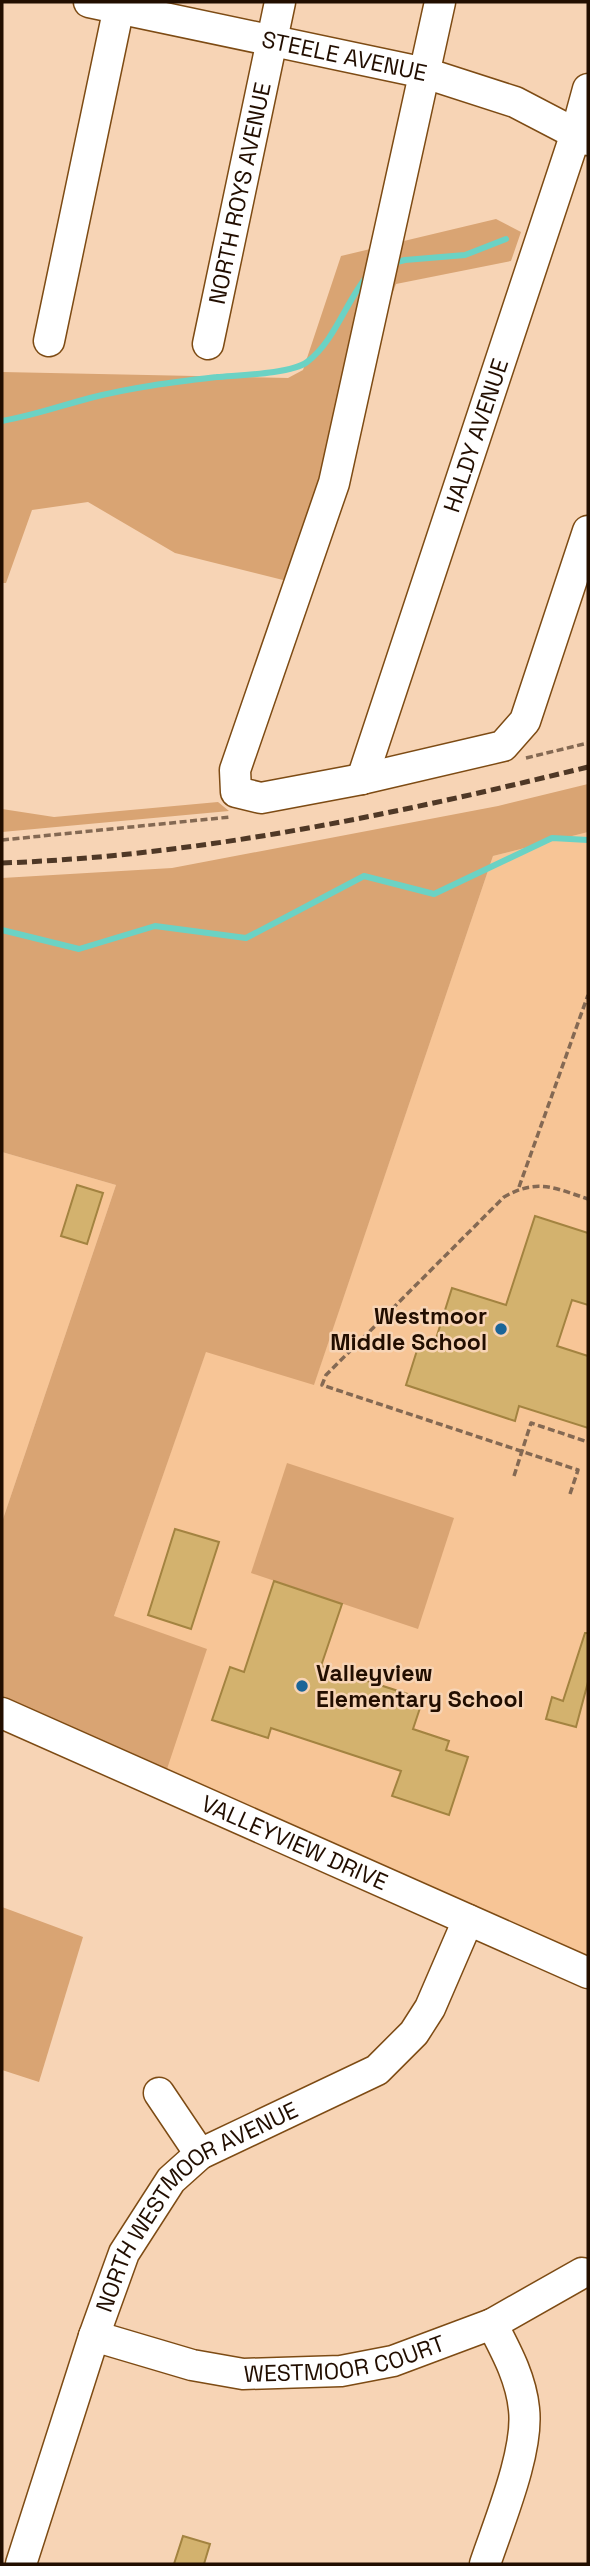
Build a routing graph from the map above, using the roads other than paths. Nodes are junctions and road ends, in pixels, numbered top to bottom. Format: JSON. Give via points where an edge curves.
{"nodes":[{"id":1,"x":89,"y":2,"type":"edge"},
{"id":2,"x":280,"y":2,"type":"edge"},
{"id":3,"x":440,"y":2,"type":"edge"},
{"id":4,"x":120,"y":5,"type":"edge"},
{"id":5,"x":272,"y":41,"type":"junction"},
{"id":6,"x":425,"y":73,"type":"junction"},
{"id":7,"x":588,"y":89,"type":"edge"},
{"id":8,"x":582,"y":136,"type":"edge"},
{"id":9,"x":49,"y":341,"type":"dead end"},
{"id":10,"x":208,"y":344,"type":"dead end"},
{"id":11,"x":588,"y":531,"type":"edge"},
{"id":12,"x":362,"y":779,"type":"junction"},
{"id":13,"x":2,"y":1713,"type":"edge"},
{"id":14,"x":468,"y":1920,"type":"junction"},
{"id":15,"x":588,"y":1973,"type":"edge"},
{"id":16,"x":159,"y":2093,"type":"dead end"},
{"id":17,"x":200,"y":2154,"type":"junction"},
{"id":18,"x":582,"y":2273,"type":"dead end"},
{"id":19,"x":492,"y":2324,"type":"junction"},
{"id":20,"x":94,"y":2336,"type":"junction"},
{"id":21,"x":22,"y":2564,"type":"edge"},
{"id":22,"x":485,"y":2564,"type":"edge"}],
"edges":[{"from":1,"to":4,"type":"street","name":"STEELE AVENUE"},
{"from":2,"to":5,"type":"street","name":"NORTH ROYS AVENUE"},
{"from":3,"to":6,"type":"street"},
{"from":4,"to":5,"type":"street","name":"STEELE AVENUE"},
{"from":4,"to":9,"type":"street"},
{"from":5,"to":6,"type":"street","name":"STEELE AVENUE"},
{"from":5,"to":10,"type":"street","name":"NORTH ROYS AVENUE"},
{"from":6,"to":8,"type":"street","name":"STEELE AVENUE","via":[[515,102]]},
{"from":6,"to":12,"type":"street","via":[[334,483],[235,770],[236,792],[261,798]]},
{"from":7,"to":8,"type":"street","name":"HALDY AVENUE"},
{"from":8,"to":12,"type":"street","name":"HALDY AVENUE"},
{"from":11,"to":12,"type":"street","via":[[525,721],[503,746]]},
{"from":13,"to":14,"type":"street","name":"VALLEYVIEW DRIVE"},
{"from":14,"to":15,"type":"street","name":"VALLEYVIEW DRIVE"},
{"from":14,"to":17,"type":"street","name":"NORTH WESTMOOR AVENUE","via":[[425,2016],[377,2070]]},
{"from":16,"to":17,"type":"street"},
{"from":17,"to":20,"type":"street","name":"NORTH WESTMOOR AVENUE","via":[[171,2180],[124,2253]]},
{"from":18,"to":19,"type":"street","name":"WESTMOOR COURT"},
{"from":19,"to":20,"type":"street","name":"WESTMOOR COURT","via":[[393,2361],[290,2374],[243,2374],[192,2365]]},
{"from":19,"to":22,"type":"street","via":[[519,2383],[525,2411],[516,2468]]},
{"from":20,"to":21,"type":"street","name":"NORTH WESTMOOR AVENUE"}]}
